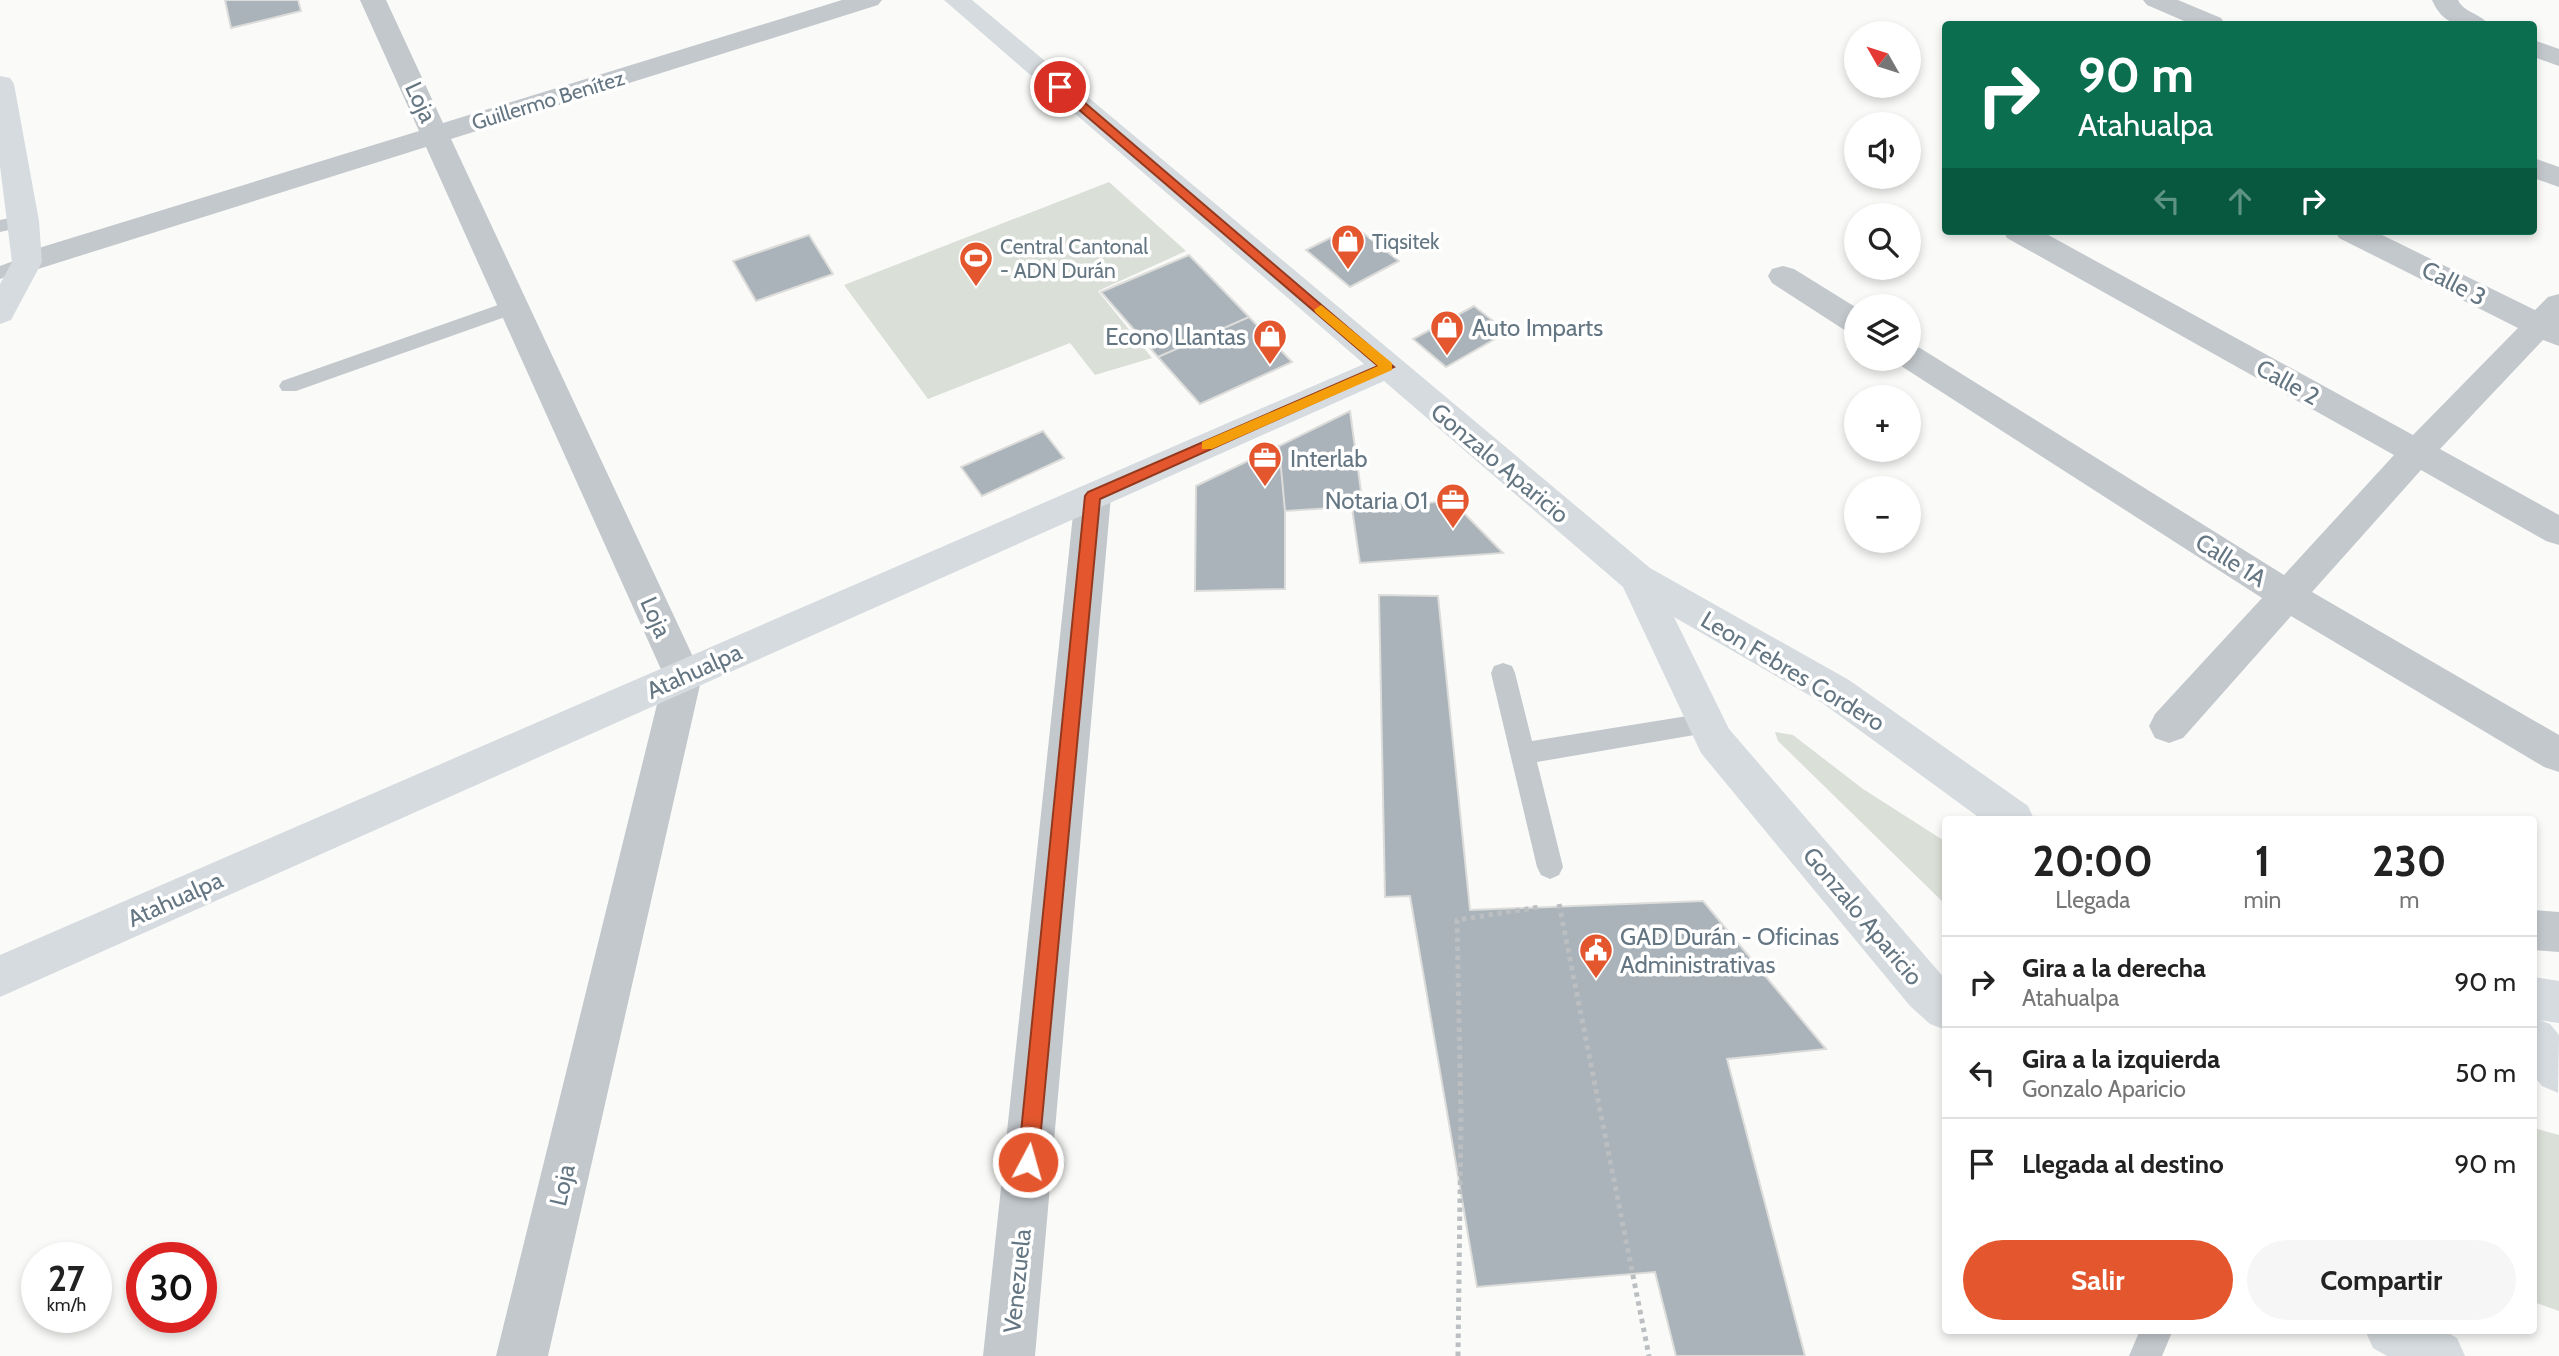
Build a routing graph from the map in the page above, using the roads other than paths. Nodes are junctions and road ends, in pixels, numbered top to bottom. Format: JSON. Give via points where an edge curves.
{"nodes":[{"id":1,"x":373,"y":0,"type":"edge"},
{"id":2,"x":869,"y":0,"type":"edge"},
{"id":3,"x":957,"y":0,"type":"edge"},
{"id":4,"x":2156,"y":0,"type":"edge"},
{"id":5,"x":2448,"y":6,"type":"edge"},
{"id":6,"x":2205,"y":21,"type":"edge"},
{"id":7,"x":2470,"y":21,"type":"edge"},
{"id":8,"x":2537,"y":49,"type":"edge"},
{"id":9,"x":2559,"y":58,"type":"edge"},
{"id":10,"x":0,"y":84,"type":"edge"},
{"id":11,"x":436,"y":134,"type":"junction"},
{"id":12,"x":2537,"y":168,"type":"edge"},
{"id":13,"x":2559,"y":178,"type":"edge"},
{"id":14,"x":12,"y":224,"type":"edge"},
{"id":15,"x":2025,"y":235,"type":"edge"},
{"id":16,"x":2359,"y":235,"type":"edge"},
{"id":17,"x":13,"y":267,"type":"edge"},
{"id":18,"x":1783,"y":276,"type":"dead end"},
{"id":19,"x":515,"y":306,"type":"junction"},
{"id":20,"x":0,"y":313,"type":"edge"},
{"id":21,"x":1844,"y":315,"type":"edge"},
{"id":22,"x":2552,"y":321,"type":"edge"},
{"id":23,"x":1921,"y":364,"type":"edge"},
{"id":24,"x":1387,"y":367,"type":"junction"},
{"id":25,"x":289,"y":386,"type":"dead end"},
{"id":26,"x":2416,"y":453,"type":"junction"},
{"id":27,"x":1093,"y":496,"type":"junction"},
{"id":28,"x":2559,"y":531,"type":"edge"},
{"id":29,"x":1637,"y":578,"type":"junction"},
{"id":30,"x":2287,"y":595,"type":"junction"},
{"id":31,"x":1503,"y":673,"type":"dead end"},
{"id":32,"x":683,"y":676,"type":"junction"},
{"id":33,"x":1706,"y":723,"type":"junction"},
{"id":34,"x":2169,"y":726,"type":"dead end"},
{"id":35,"x":1523,"y":753,"type":"junction"},
{"id":36,"x":2558,"y":755,"type":"edge"},
{"id":37,"x":2009,"y":816,"type":"edge"},
{"id":38,"x":1550,"y":867,"type":"dead end"},
{"id":39,"x":2537,"y":930,"type":"edge"},
{"id":40,"x":2559,"y":932,"type":"edge"},
{"id":41,"x":0,"y":976,"type":"edge"},
{"id":42,"x":2537,"y":998,"type":"edge"},
{"id":43,"x":2559,"y":1002,"type":"edge"},
{"id":44,"x":1942,"y":1005,"type":"edge"},
{"id":45,"x":2155,"y":1334,"type":"edge"},
{"id":46,"x":2398,"y":1334,"type":"edge"},
{"id":47,"x":522,"y":1356,"type":"edge"},
{"id":48,"x":1009,"y":1356,"type":"edge"},
{"id":49,"x":2145,"y":1356,"type":"edge"},
{"id":50,"x":2439,"y":1356,"type":"edge"}],
"edges":[{"from":1,"to":11,"type":"street","name":"Loja"},
{"from":2,"to":11,"type":"street","name":"Guillermo Benítez"},
{"from":3,"to":24,"type":"street","name":"Gonzalo Aparicio"},
{"from":4,"to":6,"type":"street"},
{"from":5,"to":7,"type":"street"},
{"from":8,"to":9,"type":"street"},
{"from":10,"to":14,"type":"street"},
{"from":11,"to":17,"type":"street","name":"Guillermo Benítez"},
{"from":11,"to":19,"type":"street","name":"Loja"},
{"from":12,"to":13,"type":"street"},
{"from":14,"to":17,"type":"street"},
{"from":15,"to":26,"type":"street","name":"Calle 2"},
{"from":16,"to":22,"type":"street","name":"Calle 3"},
{"from":17,"to":20,"type":"street"},
{"from":18,"to":21,"type":"street"},
{"from":19,"to":25,"type":"lane"},
{"from":19,"to":32,"type":"street","name":"Loja"},
{"from":22,"to":26,"type":"street"},
{"from":23,"to":30,"type":"street","name":"Calle 1A"},
{"from":24,"to":27,"type":"street","name":"Atahualpa"},
{"from":24,"to":29,"type":"street","name":"Gonzalo Aparicio"},
{"from":26,"to":28,"type":"street","name":"Calle 2"},
{"from":26,"to":30,"type":"street"},
{"from":27,"to":32,"type":"street","name":"Atahualpa"},
{"from":27,"to":48,"type":"street","name":"Venezuela"},
{"from":29,"to":33,"type":"street","name":"Gonzalo Aparicio"},
{"from":29,"to":37,"type":"street","name":"Leon Febres Cordero","via":[[1836,691]]},
{"from":30,"to":34,"type":"street"},
{"from":30,"to":36,"type":"street","name":"Calle 1A"},
{"from":31,"to":35,"type":"lane"},
{"from":32,"to":41,"type":"street","name":"Atahualpa"},
{"from":32,"to":47,"type":"street","name":"Loja"},
{"from":33,"to":35,"type":"lane"},
{"from":33,"to":44,"type":"street","name":"Gonzalo Aparicio","via":[[1715,741]]},
{"from":35,"to":38,"type":"lane"},
{"from":39,"to":40,"type":"street"},
{"from":42,"to":43,"type":"street"},
{"from":45,"to":49,"type":"lane"},
{"from":46,"to":50,"type":"street"}]}
